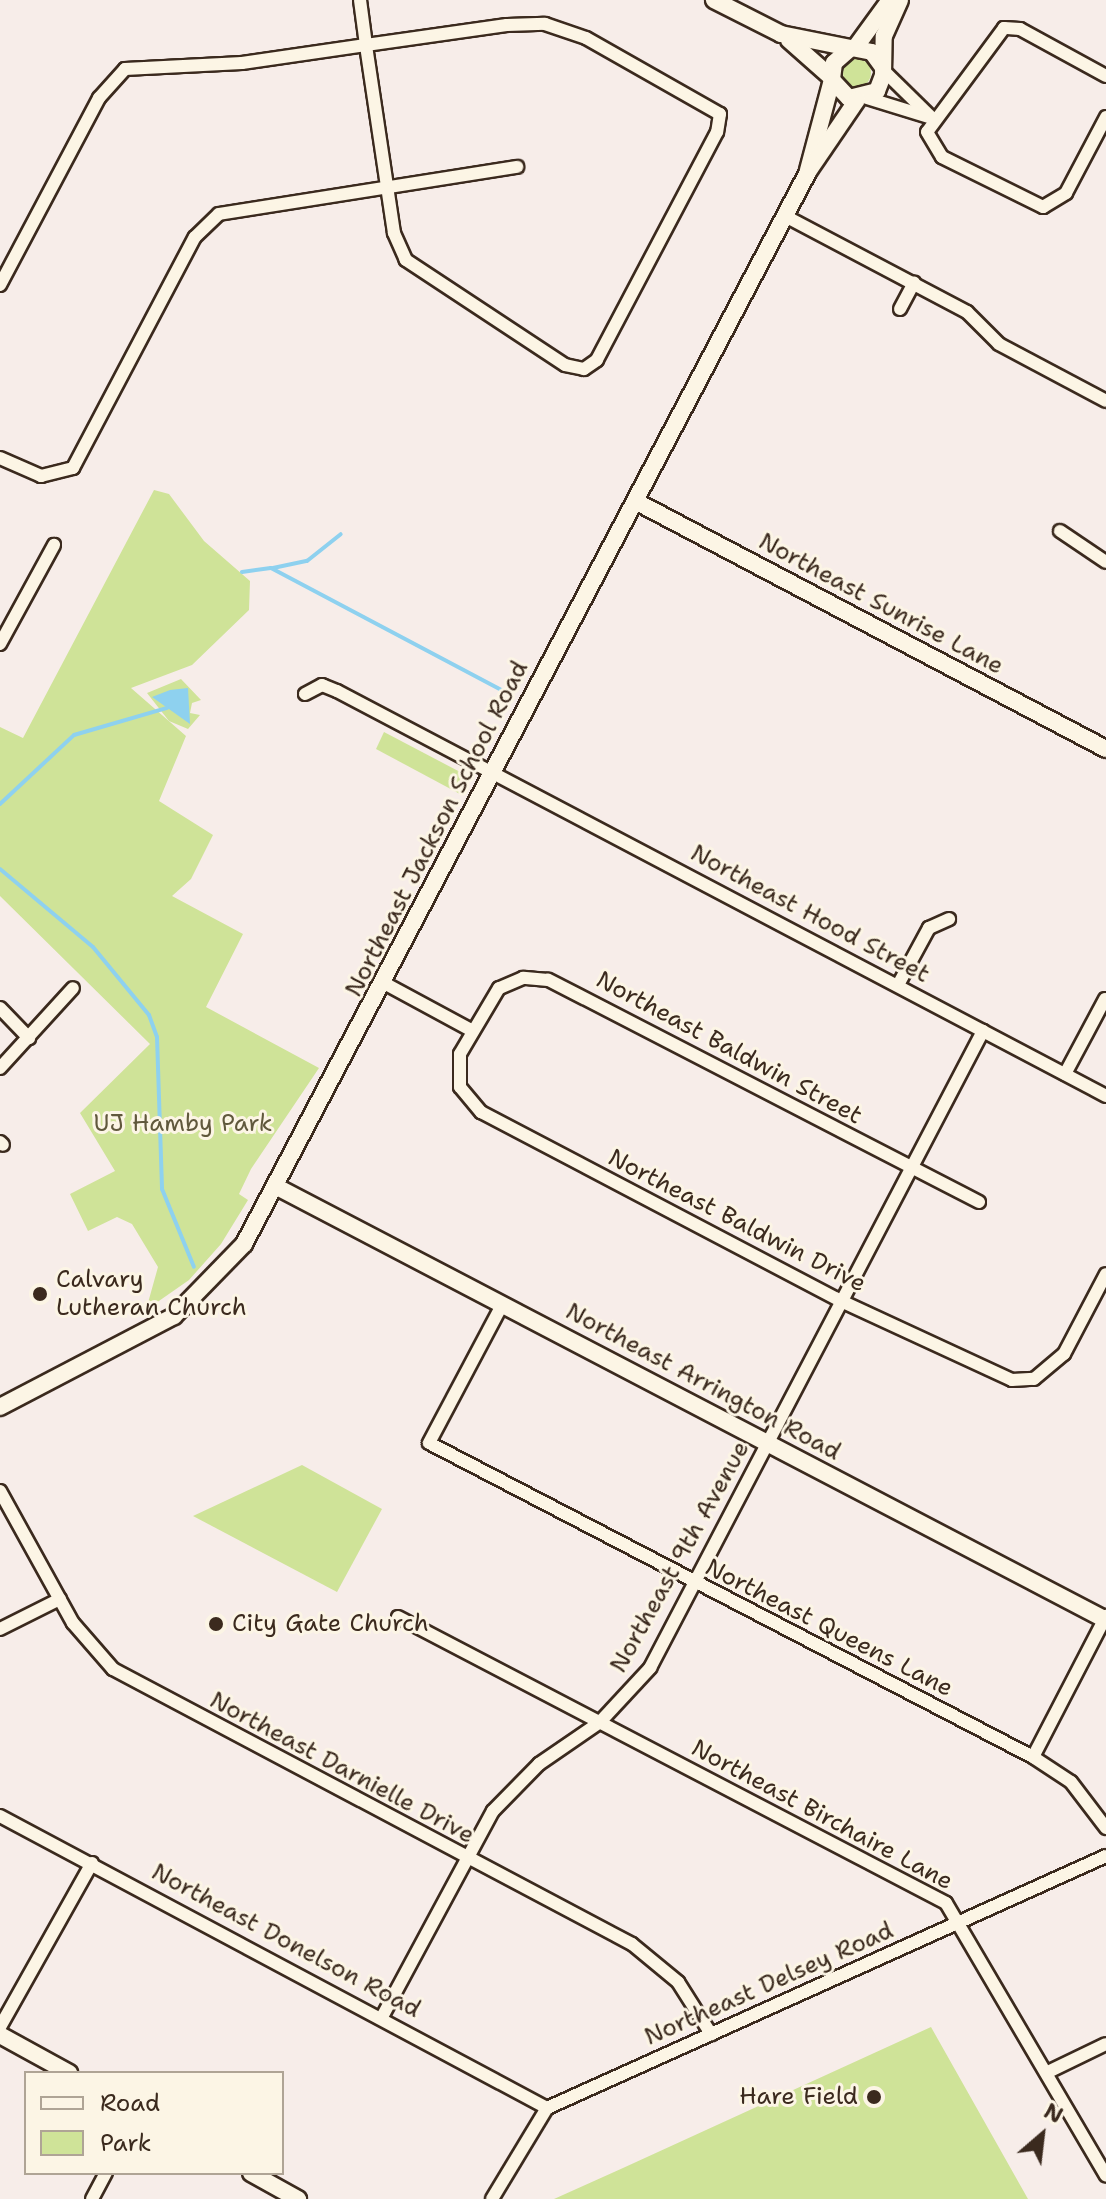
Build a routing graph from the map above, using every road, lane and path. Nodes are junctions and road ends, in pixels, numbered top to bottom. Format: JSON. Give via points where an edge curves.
{"nodes":[{"id":1,"x":360,"y":0,"type":"edge"},
{"id":2,"x":714,"y":0,"type":"edge"},
{"id":3,"x":890,"y":0,"type":"edge"},
{"id":4,"x":900,"y":0,"type":"edge"},
{"id":5,"x":781,"y":34,"type":"junction"},
{"id":6,"x":366,"y":45,"type":"junction"},
{"id":7,"x":853,"y":48,"type":"junction"},
{"id":8,"x":883,"y":68,"type":"junction"},
{"id":9,"x":1106,"y":76,"type":"edge"},
{"id":10,"x":832,"y":79,"type":"junction"},
{"id":11,"x":862,"y":99,"type":"junction"},
{"id":12,"x":1106,"y":117,"type":"edge"},
{"id":13,"x":932,"y":118,"type":"junction"},
{"id":14,"x":517,"y":167,"type":"dead end"},
{"id":15,"x":808,"y":172,"type":"junction"},
{"id":16,"x":387,"y":186,"type":"junction"},
{"id":17,"x":785,"y":216,"type":"junction"},
{"id":18,"x":914,"y":283,"type":"junction"},
{"id":19,"x":0,"y":285,"type":"edge"},
{"id":20,"x":900,"y":309,"type":"dead end"},
{"id":21,"x":1106,"y":401,"type":"edge"},
{"id":22,"x":0,"y":458,"type":"edge"},
{"id":23,"x":635,"y":501,"type":"junction"},
{"id":24,"x":1060,"y":531,"type":"dead end"},
{"id":25,"x":54,"y":545,"type":"dead end"},
{"id":26,"x":1106,"y":562,"type":"edge"},
{"id":27,"x":0,"y":644,"type":"edge"},
{"id":28,"x":305,"y":694,"type":"dead end"},
{"id":29,"x":1106,"y":749,"type":"edge"},
{"id":30,"x":493,"y":772,"type":"junction"},
{"id":31,"x":949,"y":919,"type":"dead end"},
{"id":32,"x":384,"y":983,"type":"junction"},
{"id":33,"x":898,"y":985,"type":"junction"},
{"id":34,"x":73,"y":988,"type":"dead end"},
{"id":35,"x":1105,"y":999,"type":"edge"},
{"id":36,"x":0,"y":1008,"type":"edge"},
{"id":37,"x":469,"y":1029,"type":"junction"},
{"id":38,"x":983,"y":1031,"type":"junction"},
{"id":39,"x":29,"y":1038,"type":"junction"},
{"id":40,"x":0,"y":1068,"type":"edge"},
{"id":41,"x":1065,"y":1074,"type":"junction"},
{"id":42,"x":1106,"y":1096,"type":"edge"},
{"id":43,"x":910,"y":1168,"type":"junction"},
{"id":44,"x":277,"y":1187,"type":"junction"},
{"id":45,"x":979,"y":1202,"type":"dead end"},
{"id":46,"x":1106,"y":1274,"type":"edge"},
{"id":47,"x":841,"y":1301,"type":"junction"},
{"id":48,"x":502,"y":1305,"type":"junction"},
{"id":49,"x":0,"y":1407,"type":"edge"},
{"id":50,"x":767,"y":1443,"type":"junction"},
{"id":51,"x":0,"y":1491,"type":"edge"},
{"id":52,"x":694,"y":1583,"type":"junction"},
{"id":53,"x":60,"y":1599,"type":"junction"},
{"id":54,"x":398,"y":1617,"type":"dead end"},
{"id":55,"x":1106,"y":1619,"type":"edge"},
{"id":56,"x":0,"y":1629,"type":"edge"},
{"id":57,"x":600,"y":1722,"type":"junction"},
{"id":58,"x":1033,"y":1757,"type":"junction"},
{"id":59,"x":0,"y":1816,"type":"edge"},
{"id":60,"x":1106,"y":1828,"type":"edge"},
{"id":61,"x":1106,"y":1856,"type":"edge"},
{"id":62,"x":466,"y":1857,"type":"junction"},
{"id":63,"x":92,"y":1863,"type":"junction"},
{"id":64,"x":963,"y":1922,"type":"junction"},
{"id":65,"x":382,"y":2017,"type":"junction"},
{"id":66,"x":0,"y":2027,"type":"edge"},
{"id":67,"x":711,"y":2034,"type":"junction"},
{"id":68,"x":0,"y":2035,"type":"edge"},
{"id":69,"x":1106,"y":2044,"type":"edge"},
{"id":70,"x":65,"y":2071,"type":"edge"},
{"id":71,"x":1048,"y":2072,"type":"junction"},
{"id":72,"x":547,"y":2108,"type":"junction"},
{"id":73,"x":105,"y":2175,"type":"edge"},
{"id":74,"x":254,"y":2175,"type":"edge"},
{"id":75,"x":1106,"y":2176,"type":"edge"},
{"id":76,"x":291,"y":2197,"type":"edge"},
{"id":77,"x":92,"y":2199,"type":"edge"},
{"id":78,"x":492,"y":2199,"type":"edge"}],
"edges":[{"from":1,"to":6,"type":"street"},
{"from":2,"to":5,"type":"street"},
{"from":3,"to":7,"type":"street"},
{"from":4,"to":8,"type":"street","via":[[884,36]]},
{"from":5,"to":7,"type":"street"},
{"from":5,"to":10,"type":"street"},
{"from":6,"to":16,"type":"street"},
{"from":6,"to":16,"type":"street","via":[[545,24],[586,38],[720,114],[717,132],[597,360],[584,369],[565,365],[406,260]]},
{"from":6,"to":19,"type":"street","via":[[242,63],[125,69],[99,98]]},
{"from":7,"to":8,"type":"street","via":[[872,52]]},
{"from":7,"to":10,"type":"street","via":[[838,56]]},
{"from":8,"to":11,"type":"street","via":[[880,87]]},
{"from":8,"to":13,"type":"street"},
{"from":9,"to":13,"type":"street","via":[[1020,29],[1004,28],[989,41],[956,100]]},
{"from":10,"to":11,"type":"street"},
{"from":10,"to":15,"type":"street","name":"Northeast Jackson School Road"},
{"from":11,"to":13,"type":"street"},
{"from":11,"to":15,"type":"street","name":"Northeast Jackson School Road"},
{"from":12,"to":13,"type":"street","via":[[1066,193],[1043,207],[934,151]]},
{"from":14,"to":16,"type":"street"},
{"from":15,"to":17,"type":"street","name":"Northeast Jackson School Road"},
{"from":16,"to":22,"type":"street","via":[[233,210],[209,221],[73,468],[41,476]]},
{"from":17,"to":18,"type":"street"},
{"from":17,"to":23,"type":"street","name":"Northeast Jackson School Road"},
{"from":18,"to":20,"type":"street"},
{"from":18,"to":21,"type":"street","via":[[973,316],[1011,352]]},
{"from":23,"to":29,"type":"street","name":"Northeast Sunrise Lane"},
{"from":23,"to":30,"type":"street","name":"Northeast Jackson School Road"},
{"from":24,"to":26,"type":"street"},
{"from":25,"to":27,"type":"street"},
{"from":28,"to":30,"type":"street","name":"Northeast Hood Street","via":[[322,685],[337,691]]},
{"from":30,"to":32,"type":"street","name":"Northeast Jackson School Road"},
{"from":30,"to":33,"type":"street","name":"Northeast Hood Street"},
{"from":31,"to":33,"type":"street","via":[[929,928]]},
{"from":32,"to":37,"type":"street"},
{"from":32,"to":44,"type":"street","name":"Northeast Jackson School Road"},
{"from":33,"to":38,"type":"street","name":"Northeast Hood Street"},
{"from":34,"to":39,"type":"street"},
{"from":35,"to":41,"type":"street"},
{"from":36,"to":39,"type":"street"},
{"from":37,"to":43,"type":"street","name":"Northeast Baldwin Street","via":[[499,988],[523,978],[548,980]]},
{"from":37,"to":47,"type":"street","name":"Northeast Baldwin Drive","via":[[457,1076],[481,1112]]},
{"from":38,"to":41,"type":"street","name":"Northeast Hood Street"},
{"from":38,"to":43,"type":"street","name":"Northeast 9th Avenue"},
{"from":39,"to":40,"type":"street"},
{"from":41,"to":42,"type":"street","name":"Northeast Hood Street"},
{"from":43,"to":45,"type":"street","name":"Northeast Baldwin Street"},
{"from":43,"to":47,"type":"street","name":"Northeast 9th Avenue"},
{"from":44,"to":48,"type":"street","name":"Northeast Arrington Road"},
{"from":44,"to":49,"type":"street","name":"Northeast Jackson School Road","via":[[235,1257],[193,1302]]},
{"from":46,"to":47,"type":"street","name":"Northeast Baldwin Drive","via":[[1064,1354],[1034,1379],[993,1373]]},
{"from":47,"to":50,"type":"street","name":"Northeast 9th Avenue"},
{"from":48,"to":50,"type":"street","name":"Northeast Arrington Road"},
{"from":48,"to":52,"type":"street","name":"Northeast Queens Lane","via":[[429,1443]]},
{"from":50,"to":52,"type":"street","name":"Northeast 9th Avenue"},
{"from":50,"to":55,"type":"street","name":"Northeast Arrington Road"},
{"from":51,"to":53,"type":"street","name":"Northeast Darnielle Drive"},
{"from":52,"to":57,"type":"street","name":"Northeast 9th Avenue","via":[[650,1668]]},
{"from":52,"to":58,"type":"street","name":"Northeast Queens Lane"},
{"from":53,"to":56,"type":"street"},
{"from":53,"to":62,"type":"street","name":"Northeast Darnielle Drive","via":[[85,1640],[132,1682]]},
{"from":54,"to":57,"type":"street","name":"Northeast Birchaire Lane"},
{"from":55,"to":58,"type":"street"},
{"from":57,"to":62,"type":"street","name":"Northeast 9th Avenue","via":[[512,1788]]},
{"from":57,"to":64,"type":"street","name":"Northeast Birchaire Lane","via":[[946,1903]]},
{"from":58,"to":60,"type":"street","name":"Northeast Queens Lane","via":[[1071,1782]]},
{"from":59,"to":63,"type":"street","name":"Northeast Donelson Road"},
{"from":61,"to":64,"type":"street","name":"Northeast Delsey Road"},
{"from":62,"to":65,"type":"street","name":"Northeast 9th Avenue"},
{"from":62,"to":67,"type":"street","name":"Northeast Darnielle Drive","via":[[649,1955],[690,1995]]},
{"from":63,"to":65,"type":"street","name":"Northeast Donelson Road"},
{"from":63,"to":66,"type":"street"},
{"from":64,"to":67,"type":"street","name":"Northeast Delsey Road"},
{"from":64,"to":71,"type":"street","name":"Northeast Birchaire Lane"},
{"from":65,"to":72,"type":"street","name":"Northeast Donelson Road"},
{"from":67,"to":72,"type":"street","name":"Northeast Delsey Road"},
{"from":68,"to":70,"type":"street"},
{"from":69,"to":71,"type":"street"},
{"from":71,"to":75,"type":"street","name":"Northeast Birchaire Lane"},
{"from":72,"to":78,"type":"street"},
{"from":73,"to":77,"type":"street"},
{"from":74,"to":76,"type":"street"}]}
